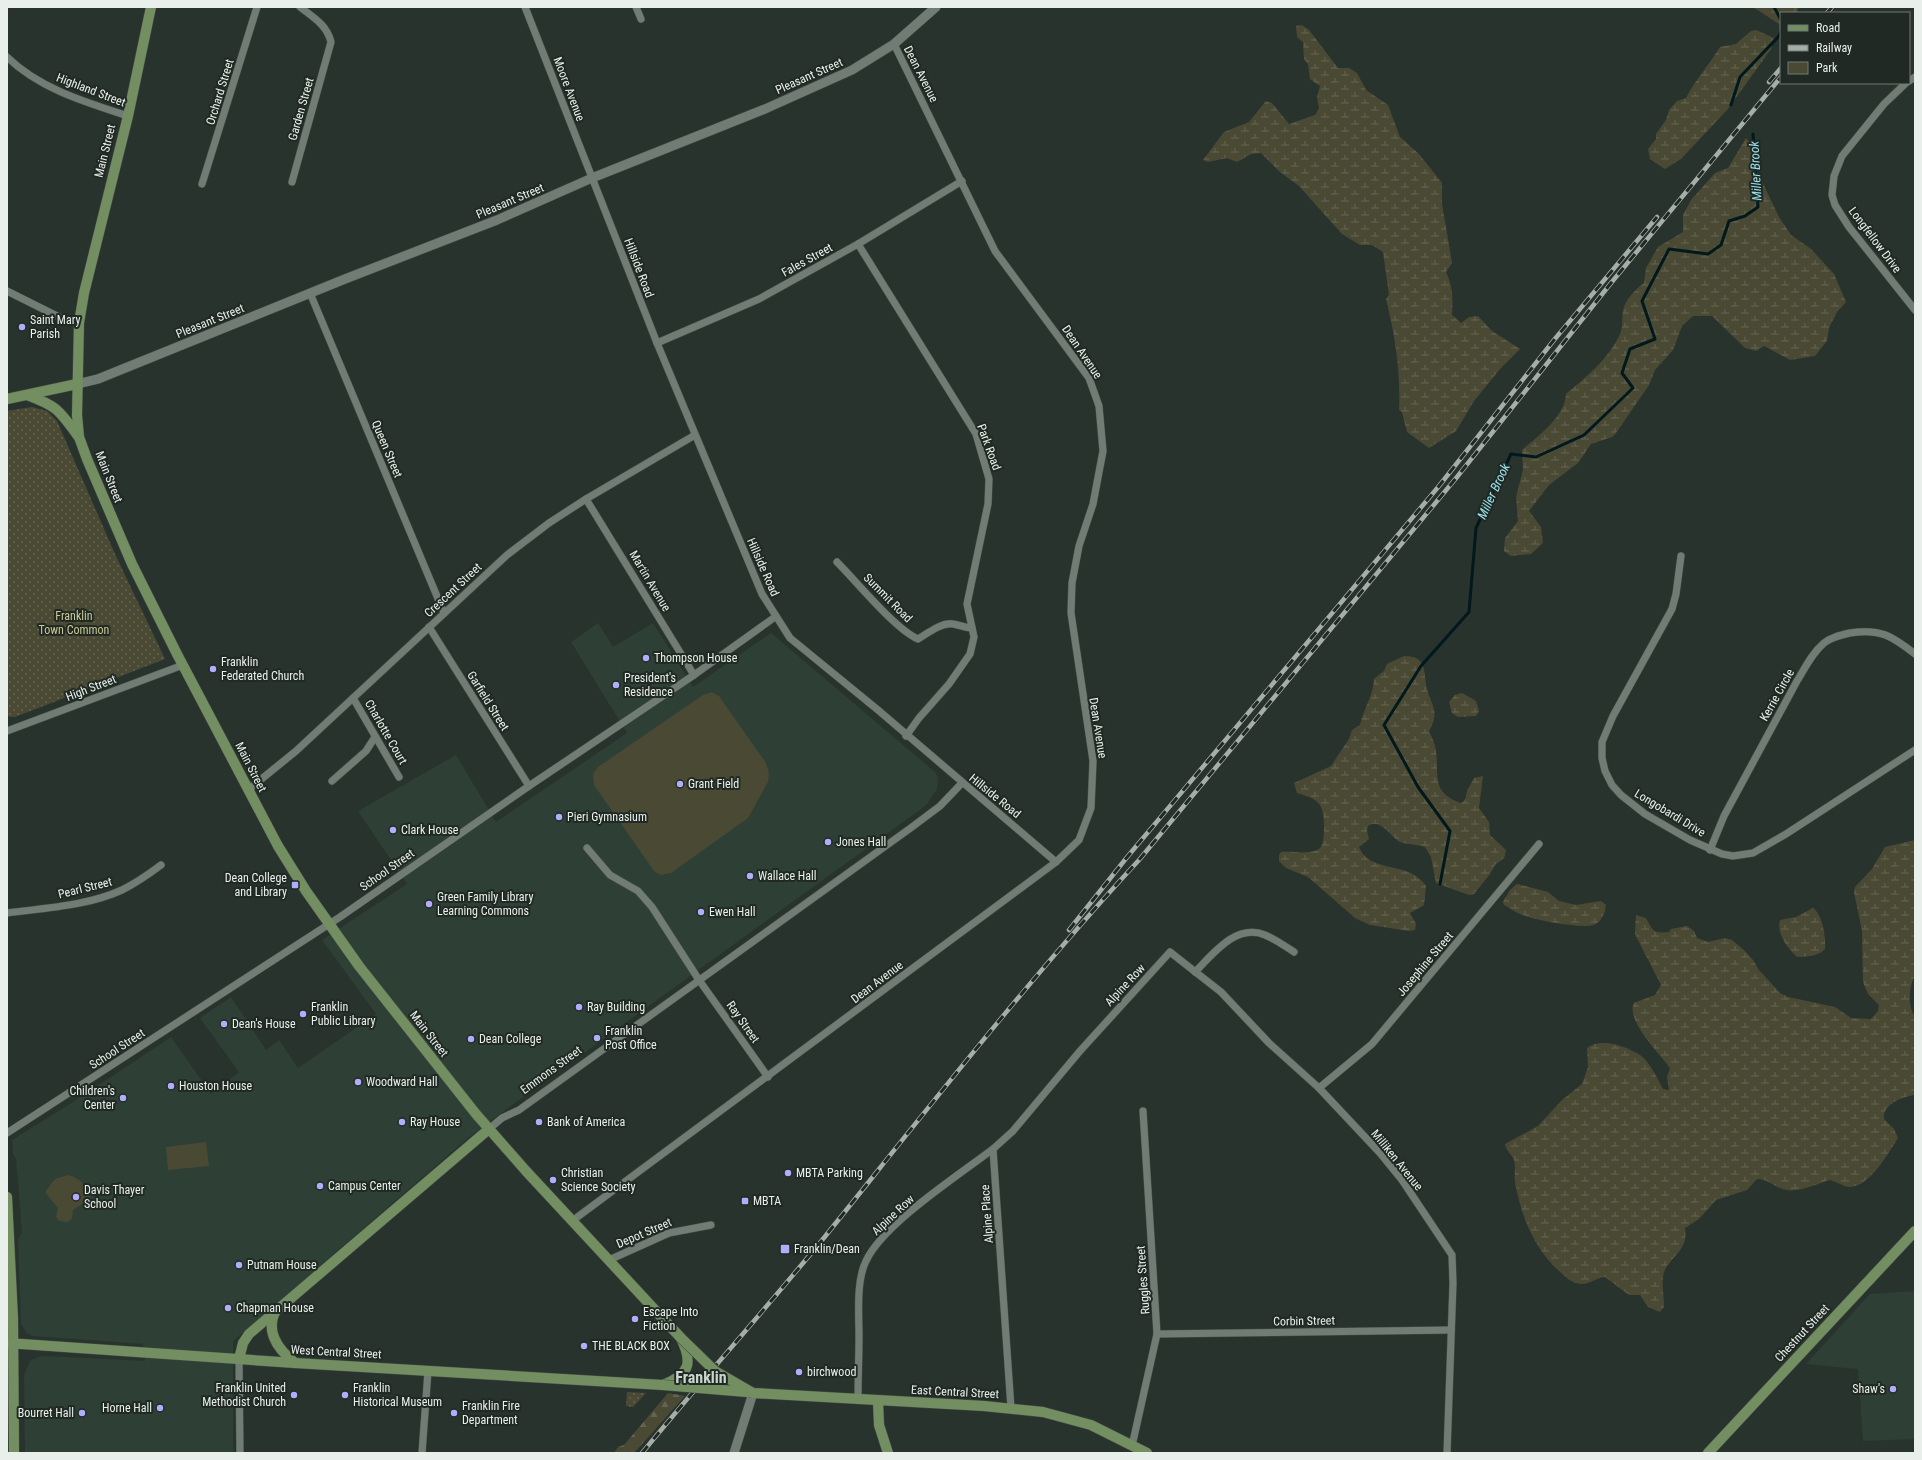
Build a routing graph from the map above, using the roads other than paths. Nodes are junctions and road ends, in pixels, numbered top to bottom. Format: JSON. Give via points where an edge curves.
{"nodes":[{"id":1,"x":152,"y":7,"type":"edge"},
{"id":2,"x":257,"y":7,"type":"edge"},
{"id":3,"x":300,"y":7,"type":"edge"},
{"id":4,"x":525,"y":7,"type":"edge"},
{"id":5,"x":636,"y":7,"type":"edge"},
{"id":6,"x":936,"y":7,"type":"edge"},
{"id":7,"x":641,"y":19,"type":"dead end"},
{"id":8,"x":894,"y":44,"type":"junction"},
{"id":9,"x":7,"y":57,"type":"edge"},
{"id":10,"x":1905,"y":84,"type":"edge"},
{"id":11,"x":128,"y":116,"type":"junction"},
{"id":12,"x":592,"y":178,"type":"junction"},
{"id":13,"x":962,"y":181,"type":"junction"},
{"id":14,"x":292,"y":182,"type":"dead end"},
{"id":15,"x":202,"y":184,"type":"dead end"},
{"id":16,"x":858,"y":244,"type":"junction"},
{"id":17,"x":7,"y":291,"type":"edge"},
{"id":18,"x":310,"y":293,"type":"junction"},
{"id":19,"x":1915,"y":310,"type":"edge"},
{"id":20,"x":79,"y":323,"type":"junction"},
{"id":21,"x":657,"y":343,"type":"junction"},
{"id":22,"x":77,"y":384,"type":"junction"},
{"id":23,"x":27,"y":394,"type":"junction"},
{"id":24,"x":7,"y":399,"type":"edge"},
{"id":25,"x":695,"y":435,"type":"junction"},
{"id":26,"x":79,"y":437,"type":"junction"},
{"id":27,"x":586,"y":498,"type":"junction"},
{"id":28,"x":1681,"y":556,"type":"dead end"},
{"id":29,"x":838,"y":562,"type":"dead end"},
{"id":30,"x":444,"y":613,"type":"junction"},
{"id":31,"x":774,"y":617,"type":"junction"},
{"id":32,"x":429,"y":628,"type":"junction"},
{"id":33,"x":972,"y":628,"type":"junction"},
{"id":34,"x":1915,"y":654,"type":"edge"},
{"id":35,"x":182,"y":665,"type":"junction"},
{"id":36,"x":694,"y":675,"type":"junction"},
{"id":37,"x":353,"y":698,"type":"junction"},
{"id":38,"x":7,"y":731,"type":"edge"},
{"id":39,"x":906,"y":736,"type":"junction"},
{"id":40,"x":375,"y":737,"type":"junction"},
{"id":41,"x":1915,"y":750,"type":"edge"},
{"id":42,"x":399,"y":777,"type":"dead end"},
{"id":43,"x":332,"y":781,"type":"dead end"},
{"id":44,"x":962,"y":783,"type":"junction"},
{"id":45,"x":529,"y":786,"type":"junction"},
{"id":46,"x":248,"y":790,"type":"junction"},
{"id":47,"x":1539,"y":844,"type":"dead end"},
{"id":48,"x":587,"y":848,"type":"dead end"},
{"id":49,"x":1710,"y":850,"type":"junction"},
{"id":50,"x":1056,"y":862,"type":"junction"},
{"id":51,"x":161,"y":865,"type":"dead end"},
{"id":52,"x":7,"y":913,"type":"edge"},
{"id":53,"x":328,"y":925,"type":"junction"},
{"id":54,"x":1170,"y":952,"type":"joint"},
{"id":55,"x":1294,"y":952,"type":"dead end"},
{"id":56,"x":1195,"y":972,"type":"junction"},
{"id":57,"x":699,"y":980,"type":"junction"},
{"id":58,"x":768,"y":1077,"type":"junction"},
{"id":59,"x":1319,"y":1088,"type":"junction"},
{"id":60,"x":1143,"y":1110,"type":"dead end"},
{"id":61,"x":489,"y":1129,"type":"junction"},
{"id":62,"x":7,"y":1133,"type":"edge"},
{"id":63,"x":993,"y":1149,"type":"junction"},
{"id":64,"x":7,"y":1197,"type":"edge"},
{"id":65,"x":572,"y":1220,"type":"junction"},
{"id":66,"x":711,"y":1225,"type":"dead end"},
{"id":67,"x":1915,"y":1231,"type":"edge"},
{"id":68,"x":609,"y":1260,"type":"junction"},
{"id":69,"x":276,"y":1311,"type":"junction"},
{"id":70,"x":1452,"y":1330,"type":"junction"},
{"id":71,"x":1157,"y":1334,"type":"junction"},
{"id":72,"x":681,"y":1338,"type":"junction"},
{"id":73,"x":10,"y":1343,"type":"edge"},
{"id":74,"x":238,"y":1359,"type":"junction"},
{"id":75,"x":295,"y":1363,"type":"junction"},
{"id":76,"x":428,"y":1370,"type":"junction"},
{"id":77,"x":663,"y":1385,"type":"junction"},
{"id":78,"x":753,"y":1393,"type":"junction"},
{"id":79,"x":858,"y":1400,"type":"junction"},
{"id":80,"x":878,"y":1401,"type":"junction"},
{"id":81,"x":1012,"y":1408,"type":"junction"},
{"id":82,"x":1132,"y":1446,"type":"junction"},
{"id":83,"x":14,"y":1453,"type":"edge"},
{"id":84,"x":240,"y":1453,"type":"edge"},
{"id":85,"x":422,"y":1453,"type":"edge"},
{"id":86,"x":734,"y":1453,"type":"edge"},
{"id":87,"x":888,"y":1453,"type":"edge"},
{"id":88,"x":1147,"y":1453,"type":"edge"},
{"id":89,"x":1447,"y":1453,"type":"edge"},
{"id":90,"x":1708,"y":1453,"type":"edge"}],
"edges":[{"from":1,"to":11,"type":"main road","name":"Main Street"},
{"from":2,"to":15,"type":"street","name":"Orchard Street"},
{"from":3,"to":14,"type":"street","name":"Garden Street","via":[[324,27],[331,42]]},
{"from":4,"to":12,"type":"street","name":"Moore Avenue"},
{"from":5,"to":7,"type":"street"},
{"from":6,"to":8,"type":"street","name":"Pleasant Street"},
{"from":8,"to":12,"type":"street","name":"Pleasant Street","via":[[852,70],[772,106]]},
{"from":8,"to":13,"type":"street","name":"Dean Avenue"},
{"from":9,"to":11,"type":"street","name":"Highland Street","via":[[48,86],[78,100]]},
{"from":10,"to":19,"type":"street","name":"Longfellow Drive","via":[[1884,104],[1842,156],[1834,176],[1832,195],[1835,205],[1849,226]]},
{"from":11,"to":20,"type":"main road","name":"Main Street"},
{"from":12,"to":18,"type":"street","name":"Pleasant Street","via":[[497,220]]},
{"from":12,"to":21,"type":"street","name":"Hillside Road"},
{"from":13,"to":16,"type":"street","name":"Fales Street"},
{"from":13,"to":50,"type":"street","name":"Dean Avenue","via":[[995,251],[1089,378],[1101,420],[1102,451],[1094,504],[1079,546],[1072,583],[1071,613],[1093,760],[1092,808],[1079,840]]},
{"from":16,"to":21,"type":"street","name":"Fales Street","via":[[759,299]]},
{"from":16,"to":33,"type":"street","name":"Park Road","via":[[976,434],[989,479],[988,504],[967,604]]},
{"from":17,"to":20,"type":"street","via":[[65,320]]},
{"from":18,"to":22,"type":"street","name":"Pleasant Street","via":[[98,378]]},
{"from":18,"to":30,"type":"street","name":"Queen Street"},
{"from":20,"to":22,"type":"main road","name":"Main Street"},
{"from":21,"to":25,"type":"street","name":"Hillside Road"},
{"from":22,"to":23,"type":"main road"},
{"from":22,"to":26,"type":"main road","name":"Main Street"},
{"from":23,"to":24,"type":"main road"},
{"from":23,"to":26,"type":"main road","via":[[59,410]]},
{"from":25,"to":27,"type":"street","name":"Crescent Street"},
{"from":25,"to":31,"type":"street","name":"Hillside Road"},
{"from":26,"to":35,"type":"main road","name":"Main Street","via":[[132,564]]},
{"from":27,"to":30,"type":"street","name":"Crescent Street","via":[[507,555]]},
{"from":27,"to":36,"type":"street","name":"Martin Avenue"},
{"from":28,"to":49,"type":"street","name":"Longobardi Drive","via":[[1672,608],[1608,726],[1602,742],[1602,758],[1612,785],[1625,799],[1645,814]]},
{"from":29,"to":33,"type":"street","name":"Summit Road","via":[[896,624],[918,639],[934,629],[952,624]]},
{"from":30,"to":32,"type":"street","name":"Crescent Street"},
{"from":31,"to":36,"type":"street","name":"School Street"},
{"from":31,"to":39,"type":"street","name":"Hillside Road","via":[[790,638]]},
{"from":32,"to":37,"type":"street","name":"Crescent Street"},
{"from":32,"to":45,"type":"street","name":"Garfield Street"},
{"from":33,"to":39,"type":"street","name":"Park Road","via":[[974,637],[966,662]]},
{"from":34,"to":49,"type":"street","name":"Kerrie Circle","via":[[1898,640],[1867,630],[1825,642],[1808,662],[1797,681],[1724,816]]},
{"from":35,"to":38,"type":"street","name":"High Street"},
{"from":35,"to":46,"type":"main road","name":"Main Street"},
{"from":36,"to":45,"type":"street","name":"School Street"},
{"from":37,"to":40,"type":"street","name":"Charlotte Court"},
{"from":37,"to":46,"type":"street","name":"Crescent Street","via":[[296,751]]},
{"from":39,"to":44,"type":"street","name":"Hillside Road"},
{"from":40,"to":42,"type":"street","name":"Charlotte Court"},
{"from":40,"to":43,"type":"street","via":[[366,751]]},
{"from":41,"to":49,"type":"street","name":"Longobardi Drive","via":[[1760,850],[1734,856]]},
{"from":44,"to":50,"type":"street","name":"Hillside Road"},
{"from":44,"to":57,"type":"street","name":"Emmons Street","via":[[940,806],[912,827]]},
{"from":45,"to":53,"type":"street","name":"School Street"},
{"from":46,"to":53,"type":"main road","name":"Main Street","via":[[283,856]]},
{"from":47,"to":59,"type":"street","name":"Josephine Street","via":[[1372,1044]]},
{"from":48,"to":57,"type":"street","name":"Ray Street","via":[[610,875],[638,891],[652,907]]},
{"from":50,"to":58,"type":"street","name":"Dean Avenue"},
{"from":51,"to":52,"type":"street","name":"Pearl Street","via":[[122,890],[72,904]]},
{"from":53,"to":61,"type":"main road","name":"Main Street"},
{"from":53,"to":62,"type":"street","name":"School Street"},
{"from":54,"to":56,"type":"street","name":"Milliken Avenue"},
{"from":54,"to":63,"type":"street","name":"Alpine Row","via":[[1080,1051],[1013,1131]]},
{"from":55,"to":56,"type":"street","via":[[1264,934],[1246,932],[1229,939]]},
{"from":56,"to":59,"type":"street","name":"Milliken Avenue","via":[[1221,992],[1269,1043]]},
{"from":57,"to":58,"type":"street","name":"Ray Street"},
{"from":57,"to":61,"type":"street","name":"Emmons Street"},
{"from":58,"to":65,"type":"street","name":"Dean Avenue"},
{"from":59,"to":70,"type":"street","name":"Milliken Avenue","via":[[1402,1180],[1452,1255]]},
{"from":60,"to":71,"type":"street","name":"Ruggles Street"},
{"from":61,"to":65,"type":"main road","name":"Main Street"},
{"from":61,"to":69,"type":"main road","name":"Emmons Street"},
{"from":63,"to":79,"type":"street","name":"Alpine Row","via":[[912,1210],[884,1235],[866,1260],[862,1272],[859,1309]]},
{"from":63,"to":81,"type":"street","name":"Alpine Place"},
{"from":64,"to":73,"type":"main road","via":[[13,1319]]},
{"from":65,"to":68,"type":"main road","name":"Main Street"},
{"from":66,"to":68,"type":"street","name":"Depot Street","via":[[669,1234]]},
{"from":67,"to":90,"type":"main road","name":"Chestnut Street"},
{"from":68,"to":72,"type":"main road","name":"Main Street"},
{"from":69,"to":74,"type":"main road","name":"Emmons Street","via":[[245,1339]]},
{"from":69,"to":75,"type":"main road","via":[[272,1320],[273,1336],[282,1351]]},
{"from":70,"to":71,"type":"street","name":"Corbin Street"},
{"from":70,"to":89,"type":"street","name":"Milliken Avenue"},
{"from":71,"to":82,"type":"street","name":"Ruggles Street"},
{"from":72,"to":77,"type":"main road","bridge":true,"via":[[688,1354],[688,1365],[680,1377]]},
{"from":72,"to":78,"type":"main road","name":"Main Street","bridge":true,"via":[[715,1371]]},
{"from":73,"to":74,"type":"main road","name":"West Central Street"},
{"from":73,"to":83,"type":"main road"},
{"from":74,"to":75,"type":"main road","name":"West Central Street"},
{"from":74,"to":84,"type":"street"},
{"from":75,"to":76,"type":"main road","name":"West Central Street"},
{"from":76,"to":77,"type":"main road","name":"West Central Street"},
{"from":76,"to":85,"type":"street"},
{"from":77,"to":78,"type":"main road","name":"West Central Street","bridge":true},
{"from":78,"to":79,"type":"main road","name":"East Central Street"},
{"from":78,"to":86,"type":"street"},
{"from":79,"to":80,"type":"main road","name":"East Central Street"},
{"from":80,"to":81,"type":"main road","name":"East Central Street"},
{"from":80,"to":87,"type":"main road","via":[[880,1432]]},
{"from":81,"to":82,"type":"main road","name":"East Central Street","via":[[1043,1412],[1091,1425]]},
{"from":82,"to":88,"type":"main road","name":"East Central Street"}]}
